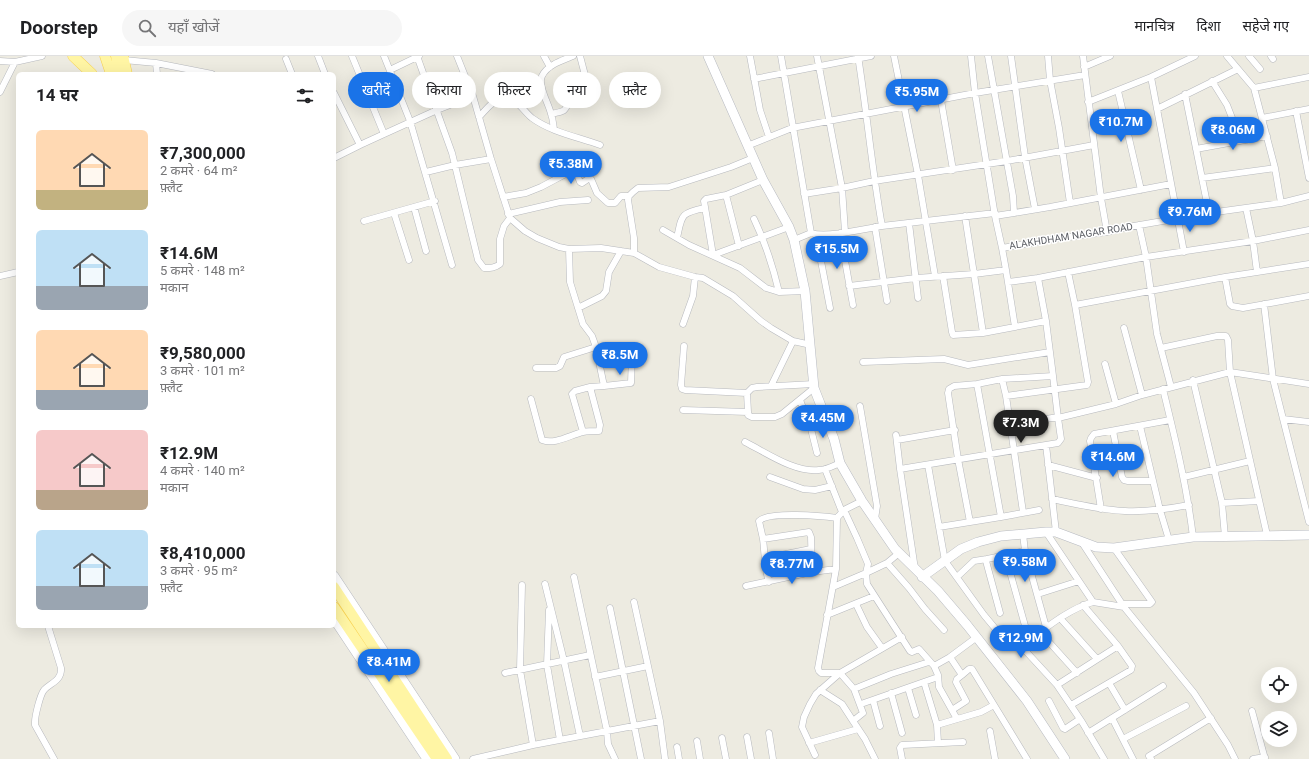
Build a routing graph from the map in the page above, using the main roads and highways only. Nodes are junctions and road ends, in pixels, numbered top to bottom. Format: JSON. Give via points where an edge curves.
{"nodes":[{"id":1,"x":73,"y":56,"type":"edge"},
{"id":2,"x":105,"y":56,"type":"edge"},
{"id":3,"x":121,"y":57,"type":"edge"},
{"id":4,"x":89,"y":72,"type":"edge"},
{"id":5,"x":110,"y":72,"type":"edge"},
{"id":6,"x":120,"y":72,"type":"edge"},
{"id":7,"x":126,"y":72,"type":"edge"},
{"id":8,"x":336,"y":590,"type":"edge"},
{"id":9,"x":336,"y":610,"type":"edge"},
{"id":10,"x":437,"y":759,"type":"edge"},
{"id":11,"x":448,"y":759,"type":"edge"}],
"edges":[{"from":1,"to":4,"type":"main road"},
{"from":2,"to":5,"type":"main road"},
{"from":3,"to":6,"type":"main road"},
{"from":3,"to":7,"type":"main road"},
{"from":8,"to":11,"type":"main road"},
{"from":9,"to":10,"type":"main road"}]}
